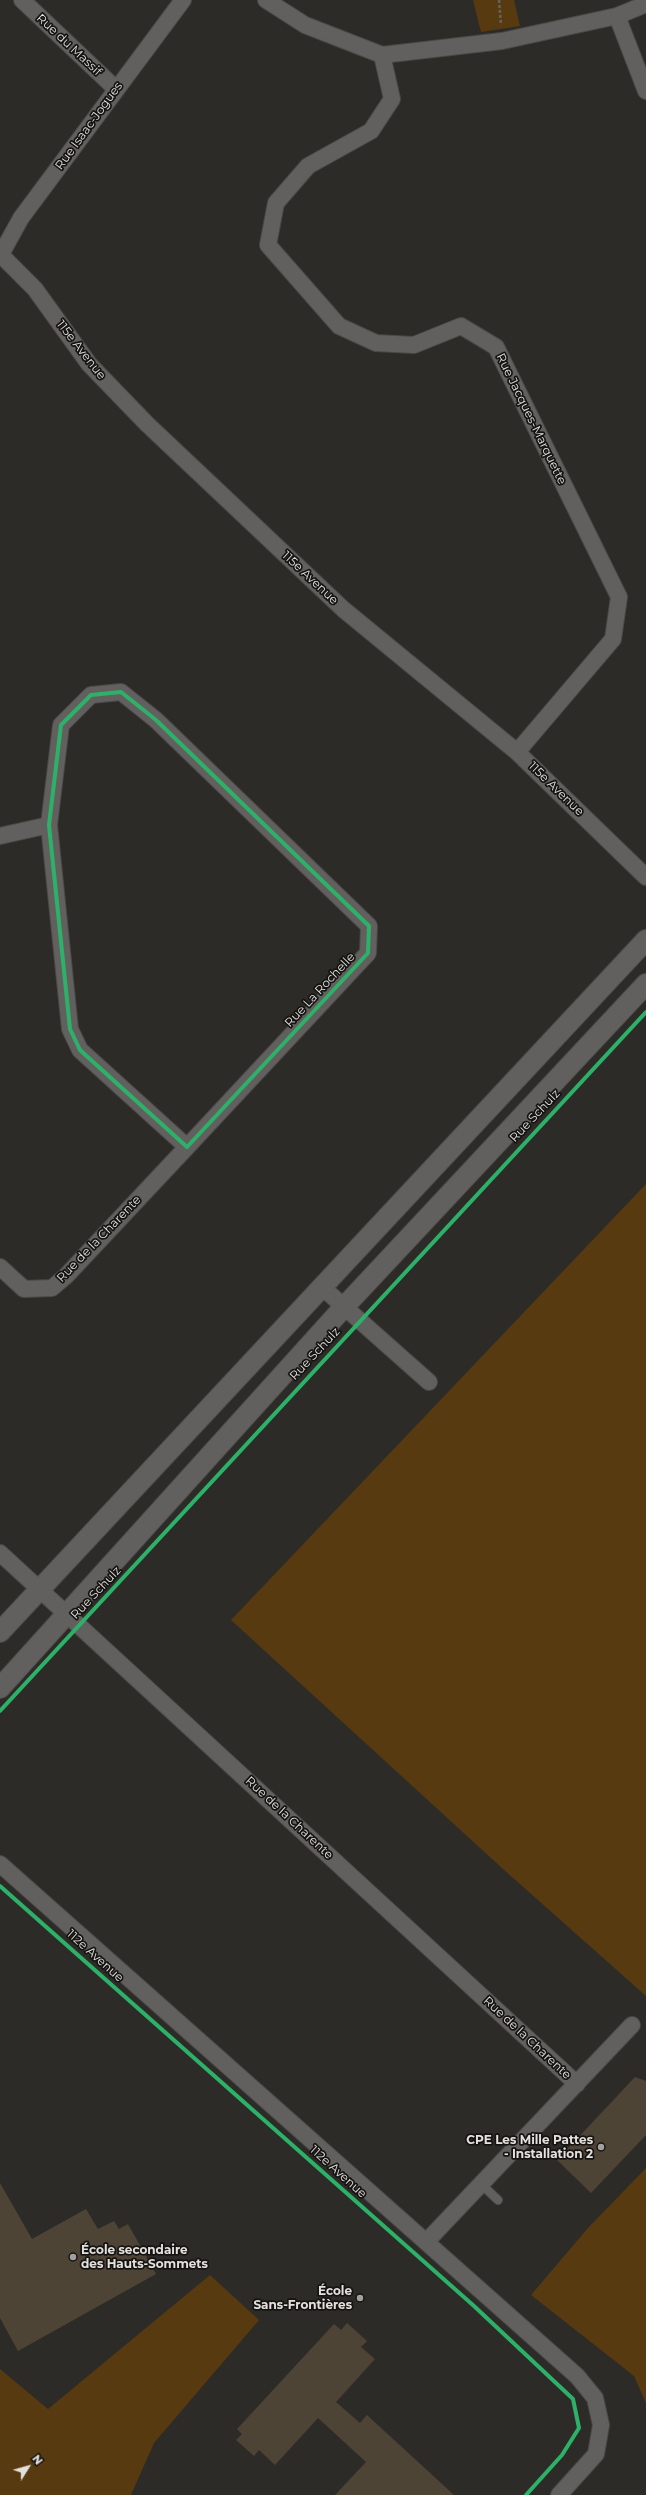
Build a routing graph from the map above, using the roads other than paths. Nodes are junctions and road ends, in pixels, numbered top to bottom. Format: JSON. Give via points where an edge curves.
{"nodes":[{"id":1,"x":22,"y":0,"type":"edge"},
{"id":2,"x":183,"y":0,"type":"edge"},
{"id":3,"x":266,"y":0,"type":"edge"},
{"id":4,"x":646,"y":4,"type":"edge"},
{"id":5,"x":618,"y":16,"type":"junction"},
{"id":6,"x":382,"y":55,"type":"junction"},
{"id":7,"x":116,"y":89,"type":"junction"},
{"id":8,"x":646,"y":90,"type":"edge"},
{"id":9,"x":0,"y":255,"type":"edge"},
{"id":10,"x":517,"y":752,"type":"junction"},
{"id":11,"x":49,"y":825,"type":"junction"},
{"id":12,"x":0,"y":836,"type":"edge"},
{"id":13,"x":646,"y":877,"type":"edge"},
{"id":14,"x":646,"y":940,"type":"edge"},
{"id":15,"x":646,"y":984,"type":"edge"},
{"id":16,"x":187,"y":1147,"type":"junction"},
{"id":17,"x":0,"y":1267,"type":"edge"},
{"id":18,"x":323,"y":1288,"type":"junction"},
{"id":19,"x":344,"y":1307,"type":"junction"},
{"id":20,"x":429,"y":1382,"type":"dead end"},
{"id":21,"x":0,"y":1553,"type":"edge"},
{"id":22,"x":39,"y":1588,"type":"junction"},
{"id":23,"x":67,"y":1614,"type":"junction"},
{"id":24,"x":0,"y":1632,"type":"edge"},
{"id":25,"x":0,"y":1688,"type":"edge"},
{"id":26,"x":0,"y":1864,"type":"edge"},
{"id":27,"x":632,"y":2025,"type":"dead end"},
{"id":28,"x":578,"y":2084,"type":"junction"},
{"id":29,"x":482,"y":2185,"type":"junction"},
{"id":30,"x":498,"y":2200,"type":"dead end"},
{"id":31,"x":426,"y":2242,"type":"junction"},
{"id":32,"x":559,"y":2495,"type":"edge"}],
"edges":[{"from":1,"to":7,"type":"street","name":"Rue du Massif"},
{"from":2,"to":7,"type":"street","name":"Rue Isaac-Jogues"},
{"from":3,"to":6,"type":"street","via":[[305,25]]},
{"from":4,"to":5,"type":"street"},
{"from":5,"to":6,"type":"street","via":[[502,41]]},
{"from":5,"to":8,"type":"street"},
{"from":6,"to":10,"type":"street","name":"Rue Jacques-Marquette","via":[[392,99],[371,131],[308,166],[276,203],[268,245],[339,326],[376,343],[414,345],[461,326],[496,347],[619,597],[613,639]]},
{"from":7,"to":9,"type":"street","name":"Rue Isaac-Jogues","via":[[21,218]]},
{"from":9,"to":10,"type":"street","name":"115e Avenue","via":[[35,289],[90,364],[147,424],[343,609]]},
{"from":10,"to":13,"type":"street","name":"115e Avenue"},
{"from":11,"to":12,"type":"street"},
{"from":11,"to":16,"type":"street","name":"Rue La Rochelle","via":[[70,1029],[80,1050]]},
{"from":11,"to":16,"type":"street","name":"Rue La Rochelle","via":[[61,725],[90,695],[121,692],[156,720],[369,926],[368,953]]},
{"from":14,"to":18,"type":"street"},
{"from":15,"to":19,"type":"street","name":"Rue Schulz"},
{"from":16,"to":17,"type":"street","name":"Rue de la Charente","via":[[52,1288],[24,1289]]},
{"from":18,"to":19,"type":"street"},
{"from":18,"to":22,"type":"street"},
{"from":19,"to":20,"type":"street"},
{"from":19,"to":23,"type":"street","name":"Rue Schulz"},
{"from":21,"to":22,"type":"street","name":"Rue de la Charente"},
{"from":22,"to":23,"type":"street","name":"Rue de la Charente"},
{"from":22,"to":24,"type":"street"},
{"from":23,"to":25,"type":"street","name":"Rue Schulz"},
{"from":23,"to":28,"type":"street","name":"Rue de la Charente"},
{"from":26,"to":31,"type":"street","name":"112e Avenue"},
{"from":27,"to":28,"type":"street"},
{"from":28,"to":29,"type":"street"},
{"from":29,"to":30,"type":"lane"},
{"from":29,"to":31,"type":"street"},
{"from":31,"to":32,"type":"street","name":"112e Avenue","via":[[577,2376],[595,2398],[601,2425],[596,2454]]}]}
